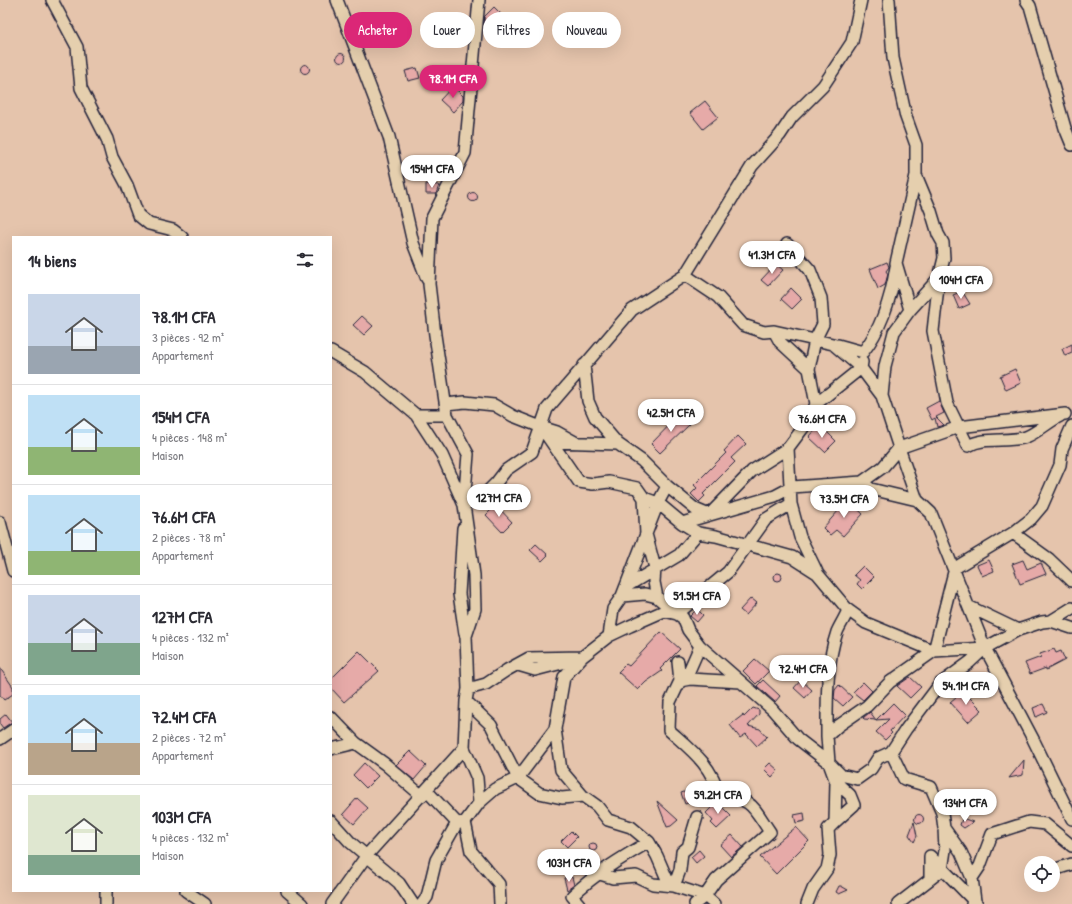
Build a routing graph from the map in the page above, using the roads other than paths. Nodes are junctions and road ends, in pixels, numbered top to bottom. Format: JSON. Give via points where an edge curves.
{"nodes":[{"id":1,"x":52,"y":0,"type":"edge"},
{"id":2,"x":337,"y":0,"type":"edge"},
{"id":3,"x":479,"y":0,"type":"edge"},
{"id":4,"x":861,"y":0,"type":"edge"},
{"id":5,"x":889,"y":0,"type":"edge"},
{"id":6,"x":1026,"y":0,"type":"edge"},
{"id":7,"x":1072,"y":145,"type":"edge"},
{"id":8,"x":916,"y":175,"type":"junction"},
{"id":9,"x":181,"y":236,"type":"edge"},
{"id":10,"x":787,"y":244,"type":"dead end"},
{"id":11,"x":896,"y":262,"type":"junction"},
{"id":12,"x":685,"y":275,"type":"junction"},
{"id":13,"x":939,"y":278,"type":"junction"},
{"id":14,"x":429,"y":284,"type":"junction"},
{"id":15,"x":910,"y":310,"type":"junction"},
{"id":16,"x":774,"y":331,"type":"junction"},
{"id":17,"x":815,"y":340,"type":"junction"},
{"id":18,"x":833,"y":344,"type":"junction"},
{"id":19,"x":863,"y":352,"type":"junction"},
{"id":20,"x":332,"y":353,"type":"edge"},
{"id":21,"x":584,"y":365,"type":"junction"},
{"id":22,"x":861,"y":368,"type":"junction"},
{"id":23,"x":809,"y":370,"type":"junction"},
{"id":24,"x":882,"y":396,"type":"junction"},
{"id":25,"x":816,"y":404,"type":"junction"},
{"id":26,"x":447,"y":409,"type":"junction"},
{"id":27,"x":1069,"y":412,"type":"edge"},
{"id":28,"x":416,"y":415,"type":"junction"},
{"id":29,"x":1072,"y":426,"type":"edge"},
{"id":30,"x":541,"y":427,"type":"junction"},
{"id":31,"x":959,"y":427,"type":"junction"},
{"id":32,"x":552,"y":442,"type":"junction"},
{"id":33,"x":575,"y":443,"type":"junction"},
{"id":34,"x":618,"y":444,"type":"junction"},
{"id":35,"x":788,"y":448,"type":"junction"},
{"id":36,"x":899,"y":448,"type":"junction"},
{"id":37,"x":862,"y":482,"type":"junction"},
{"id":38,"x":667,"y":486,"type":"junction"},
{"id":39,"x":792,"y":487,"type":"junction"},
{"id":40,"x":644,"y":498,"type":"junction"},
{"id":41,"x":917,"y":500,"type":"junction"},
{"id":42,"x":658,"y":503,"type":"junction"},
{"id":43,"x":791,"y":504,"type":"junction"},
{"id":44,"x":464,"y":505,"type":"junction"},
{"id":45,"x":709,"y":515,"type":"junction"},
{"id":46,"x":0,"y":522,"type":"edge"},
{"id":47,"x":682,"y":523,"type":"junction"},
{"id":48,"x":698,"y":533,"type":"junction"},
{"id":49,"x":1013,"y":533,"type":"junction"},
{"id":50,"x":646,"y":534,"type":"junction"},
{"id":51,"x":747,"y":545,"type":"junction"},
{"id":52,"x":12,"y":567,"type":"edge"},
{"id":53,"x":655,"y":568,"type":"junction"},
{"id":54,"x":955,"y":568,"type":"junction"},
{"id":55,"x":817,"y":573,"type":"junction"},
{"id":56,"x":1072,"y":581,"type":"edge"},
{"id":57,"x":624,"y":591,"type":"junction"},
{"id":58,"x":657,"y":597,"type":"junction"},
{"id":59,"x":970,"y":607,"type":"junction"},
{"id":60,"x":1072,"y":608,"type":"edge"},
{"id":61,"x":848,"y":610,"type":"junction"},
{"id":62,"x":677,"y":614,"type":"junction"},
{"id":63,"x":1051,"y":621,"type":"junction"},
{"id":64,"x":1072,"y":628,"type":"edge"},
{"id":65,"x":1018,"y":630,"type":"junction"},
{"id":66,"x":466,"y":636,"type":"junction"},
{"id":67,"x":609,"y":636,"type":"junction"},
{"id":68,"x":700,"y":646,"type":"junction"},
{"id":69,"x":985,"y":648,"type":"junction"},
{"id":70,"x":934,"y":651,"type":"junction"},
{"id":71,"x":582,"y":657,"type":"junction"},
{"id":72,"x":678,"y":662,"type":"dead end"},
{"id":73,"x":680,"y":681,"type":"junction"},
{"id":74,"x":741,"y":682,"type":"junction"},
{"id":75,"x":468,"y":689,"type":"junction"},
{"id":76,"x":466,"y":701,"type":"junction"},
{"id":77,"x":332,"y":718,"type":"edge"},
{"id":78,"x":555,"y":729,"type":"junction"},
{"id":79,"x":12,"y":731,"type":"edge"},
{"id":80,"x":827,"y":736,"type":"junction"},
{"id":81,"x":0,"y":739,"type":"edge"},
{"id":82,"x":356,"y":743,"type":"junction"},
{"id":83,"x":464,"y":748,"type":"junction"},
{"id":84,"x":332,"y":749,"type":"edge"},
{"id":85,"x":891,"y":752,"type":"junction"},
{"id":86,"x":829,"y":763,"type":"junction"},
{"id":87,"x":518,"y":778,"type":"junction"},
{"id":88,"x":836,"y":782,"type":"junction"},
{"id":89,"x":424,"y":793,"type":"junction"},
{"id":90,"x":583,"y":796,"type":"junction"},
{"id":91,"x":479,"y":803,"type":"junction"},
{"id":92,"x":697,"y":817,"type":"dead end"},
{"id":93,"x":1072,"y":819,"type":"edge"},
{"id":94,"x":332,"y":822,"type":"edge"},
{"id":95,"x":461,"y":822,"type":"junction"},
{"id":96,"x":835,"y":822,"type":"junction"},
{"id":97,"x":944,"y":828,"type":"junction"},
{"id":98,"x":649,"y":842,"type":"junction"},
{"id":99,"x":1072,"y":846,"type":"edge"},
{"id":100,"x":367,"y":855,"type":"junction"},
{"id":101,"x":1072,"y":864,"type":"edge"},
{"id":102,"x":1060,"y":868,"type":"edge"},
{"id":103,"x":942,"y":870,"type":"junction"},
{"id":104,"x":600,"y":874,"type":"junction"},
{"id":105,"x":972,"y":878,"type":"junction"},
{"id":106,"x":930,"y":879,"type":"junction"},
{"id":107,"x":674,"y":886,"type":"junction"},
{"id":108,"x":106,"y":892,"type":"edge"},
{"id":109,"x":188,"y":892,"type":"edge"},
{"id":110,"x":288,"y":892,"type":"edge"},
{"id":111,"x":705,"y":896,"type":"junction"},
{"id":112,"x":975,"y":903,"type":"edge"},
{"id":113,"x":106,"y":904,"type":"edge"},
{"id":114,"x":206,"y":904,"type":"edge"},
{"id":115,"x":302,"y":904,"type":"edge"},
{"id":116,"x":332,"y":904,"type":"edge"},
{"id":117,"x":414,"y":904,"type":"edge"},
{"id":118,"x":422,"y":904,"type":"edge"},
{"id":119,"x":500,"y":904,"type":"edge"},
{"id":120,"x":579,"y":904,"type":"edge"},
{"id":121,"x":696,"y":904,"type":"edge"},
{"id":122,"x":714,"y":904,"type":"edge"},
{"id":123,"x":807,"y":904,"type":"edge"},
{"id":124,"x":898,"y":904,"type":"edge"}],
"edges":[{"from":1,"to":9,"type":"street","via":[[77,48],[81,88],[107,139],[112,157],[127,185],[138,215],[148,224],[173,230]]},
{"from":2,"to":14,"type":"street","via":[[389,137],[414,243]]},
{"from":3,"to":14,"type":"street","via":[[465,153],[432,218]]},
{"from":4,"to":12,"type":"street","via":[[852,42],[823,86],[792,117],[780,135],[752,166]]},
{"from":5,"to":8,"type":"street","via":[[893,58],[906,116],[916,145]]},
{"from":6,"to":7,"type":"street"},
{"from":8,"to":11,"type":"street"},
{"from":8,"to":13,"type":"street","via":[[943,243],[944,258]]},
{"from":10,"to":17,"type":"street","via":[[810,270],[821,298],[823,324]]},
{"from":11,"to":15,"type":"street"},
{"from":11,"to":19,"type":"street","via":[[884,318]]},
{"from":12,"to":16,"type":"street","via":[[718,297],[743,325],[764,332]]},
{"from":12,"to":21,"type":"street","via":[[632,310]]},
{"from":13,"to":15,"type":"street"},
{"from":13,"to":31,"type":"street","via":[[934,331],[947,403]]},
{"from":14,"to":26,"type":"street","via":[[434,335]]},
{"from":15,"to":24,"type":"street","via":[[894,332],[885,366]]},
{"from":16,"to":17,"type":"street"},
{"from":16,"to":23,"type":"street","via":[[780,342]]},
{"from":17,"to":18,"type":"street"},
{"from":17,"to":23,"type":"street"},
{"from":18,"to":19,"type":"street"},
{"from":18,"to":22,"type":"street"},
{"from":19,"to":22,"type":"street"},
{"from":20,"to":28,"type":"street","via":[[365,372]]},
{"from":21,"to":30,"type":"street","via":[[547,409]]},
{"from":21,"to":34,"type":"street","via":[[595,417]]},
{"from":22,"to":24,"type":"street"},
{"from":22,"to":25,"type":"street"},
{"from":23,"to":25,"type":"street"},
{"from":24,"to":36,"type":"street"},
{"from":25,"to":35,"type":"street","via":[[809,420]]},
{"from":26,"to":28,"type":"street"},
{"from":26,"to":30,"type":"street","via":[[465,402],[494,405]]},
{"from":26,"to":44,"type":"street","via":[[468,454]]},
{"from":27,"to":31,"type":"street"},
{"from":27,"to":31,"type":"street","via":[[1027,436],[1003,441],[975,442],[968,446]]},
{"from":28,"to":44,"type":"street","via":[[442,455]]},
{"from":29,"to":49,"type":"street","via":[[1062,449],[1060,465],[1042,506],[1031,519]]},
{"from":30,"to":32,"type":"street"},
{"from":30,"to":33,"type":"street","via":[[557,432]]},
{"from":30,"to":44,"type":"street","via":[[532,452],[506,470],[483,496]]},
{"from":31,"to":36,"type":"street"},
{"from":32,"to":33,"type":"street"},
{"from":32,"to":40,"type":"street","via":[[579,482],[609,482],[637,488]]},
{"from":33,"to":34,"type":"street"},
{"from":34,"to":38,"type":"street","via":[[642,461]]},
{"from":35,"to":39,"type":"street"},
{"from":35,"to":45,"type":"street","via":[[752,471]]},
{"from":36,"to":37,"type":"street","via":[[882,467]]},
{"from":36,"to":41,"type":"street"},
{"from":37,"to":39,"type":"street"},
{"from":37,"to":41,"type":"street","via":[[871,489]]},
{"from":38,"to":42,"type":"street"},
{"from":38,"to":45,"type":"street","via":[[695,509]]},
{"from":39,"to":43,"type":"street"},
{"from":39,"to":45,"type":"street","via":[[775,496]]},
{"from":40,"to":42,"type":"street"},
{"from":40,"to":50,"type":"street"},
{"from":41,"to":54,"type":"street","via":[[931,513]]},
{"from":42,"to":47,"type":"street"},
{"from":42,"to":50,"type":"street"},
{"from":43,"to":51,"type":"street","via":[[766,519]]},
{"from":43,"to":55,"type":"street","via":[[800,537]]},
{"from":44,"to":66,"type":"street","via":[[459,594]]},
{"from":44,"to":66,"type":"street","via":[[474,575],[475,609]]},
{"from":45,"to":47,"type":"street"},
{"from":46,"to":52,"type":"street"},
{"from":47,"to":48,"type":"street"},
{"from":48,"to":51,"type":"street"},
{"from":48,"to":53,"type":"street","via":[[679,555]]},
{"from":49,"to":54,"type":"street"},
{"from":49,"to":56,"type":"street"},
{"from":50,"to":53,"type":"street"},
{"from":50,"to":57,"type":"street"},
{"from":51,"to":55,"type":"street","via":[[792,557]]},
{"from":51,"to":62,"type":"street","via":[[728,572]]},
{"from":53,"to":57,"type":"street"},
{"from":53,"to":58,"type":"street"},
{"from":54,"to":59,"type":"street"},
{"from":54,"to":70,"type":"street"},
{"from":55,"to":61,"type":"street"},
{"from":57,"to":58,"type":"street"},
{"from":57,"to":67,"type":"street","via":[[613,609]]},
{"from":58,"to":62,"type":"street"},
{"from":59,"to":65,"type":"street"},
{"from":59,"to":69,"type":"street"},
{"from":60,"to":63,"type":"street"},
{"from":61,"to":70,"type":"street","via":[[866,623]]},
{"from":61,"to":80,"type":"street","via":[[837,632],[832,657]]},
{"from":62,"to":67,"type":"street","via":[[664,612]]},
{"from":62,"to":68,"type":"street","via":[[683,618]]},
{"from":63,"to":64,"type":"street"},
{"from":63,"to":65,"type":"street"},
{"from":65,"to":69,"type":"street"},
{"from":66,"to":75,"type":"street"},
{"from":67,"to":71,"type":"street"},
{"from":68,"to":73,"type":"street","via":[[689,672]]},
{"from":68,"to":74,"type":"street"},
{"from":69,"to":70,"type":"street"},
{"from":69,"to":85,"type":"street","via":[[940,684]]},
{"from":69,"to":93,"type":"street","via":[[1034,739]]},
{"from":70,"to":80,"type":"street","via":[[890,682],[867,706]]},
{"from":71,"to":75,"type":"street","via":[[529,658],[486,684]]},
{"from":71,"to":78,"type":"street","via":[[564,677]]},
{"from":72,"to":73,"type":"street"},
{"from":73,"to":74,"type":"street","via":[[690,679]]},
{"from":73,"to":111,"type":"street","via":[[672,693],[669,730],[693,751],[711,772],[719,795],[740,798],[751,804],[770,832],[716,880]]},
{"from":74,"to":86,"type":"street","via":[[772,709],[798,739]]},
{"from":75,"to":76,"type":"street"},
{"from":76,"to":83,"type":"street"},
{"from":76,"to":87,"type":"street","via":[[491,726]]},
{"from":77,"to":82,"type":"street"},
{"from":78,"to":87,"type":"street"},
{"from":78,"to":90,"type":"street","via":[[561,770]]},
{"from":79,"to":81,"type":"street"},
{"from":80,"to":86,"type":"street"},
{"from":82,"to":84,"type":"street"},
{"from":82,"to":89,"type":"street"},
{"from":83,"to":89,"type":"street"},
{"from":83,"to":91,"type":"street","via":[[477,778]]},
{"from":85,"to":86,"type":"street","via":[[878,758],[871,769],[857,779],[841,775]]},
{"from":85,"to":97,"type":"street","via":[[904,779],[931,787],[942,813]]},
{"from":86,"to":88,"type":"street"},
{"from":87,"to":90,"type":"street","via":[[539,793],[562,798]]},
{"from":87,"to":91,"type":"street","via":[[495,789]]},
{"from":88,"to":96,"type":"street"},
{"from":88,"to":96,"type":"street","via":[[850,795],[854,805]]},
{"from":89,"to":95,"type":"street"},
{"from":89,"to":100,"type":"street"},
{"from":90,"to":98,"type":"street","via":[[597,806],[608,820],[631,827]]},
{"from":91,"to":95,"type":"street"},
{"from":92,"to":107,"type":"street","via":[[688,847],[682,852],[680,870]]},
{"from":94,"to":100,"type":"street","via":[[350,842]]},
{"from":95,"to":118,"type":"street","via":[[436,860],[427,897]]},
{"from":95,"to":119,"type":"street","via":[[471,851],[499,884]]},
{"from":96,"to":123,"type":"street","via":[[828,829],[830,855],[827,869],[813,889]]},
{"from":97,"to":103,"type":"street","via":[[945,850]]},
{"from":97,"to":105,"type":"street","via":[[961,852]]},
{"from":98,"to":104,"type":"street","via":[[612,863]]},
{"from":98,"to":107,"type":"street","via":[[667,879]]},
{"from":99,"to":105,"type":"street","via":[[1045,824],[1028,822],[992,834],[980,866]]},
{"from":100,"to":116,"type":"street"},
{"from":100,"to":117,"type":"street","via":[[399,883]]},
{"from":101,"to":102,"type":"street"},
{"from":103,"to":106,"type":"street"},
{"from":103,"to":106,"type":"street","via":[[930,856]]},
{"from":103,"to":112,"type":"street"},
{"from":104,"to":107,"type":"street","via":[[613,878],[636,876],[653,884]]},
{"from":104,"to":120,"type":"street","via":[[572,896]]},
{"from":105,"to":112,"type":"street"},
{"from":106,"to":124,"type":"street"},
{"from":107,"to":111,"type":"street"},
{"from":108,"to":113,"type":"street"},
{"from":109,"to":114,"type":"street"},
{"from":110,"to":115,"type":"street"},
{"from":111,"to":121,"type":"street"},
{"from":111,"to":122,"type":"street"}]}
